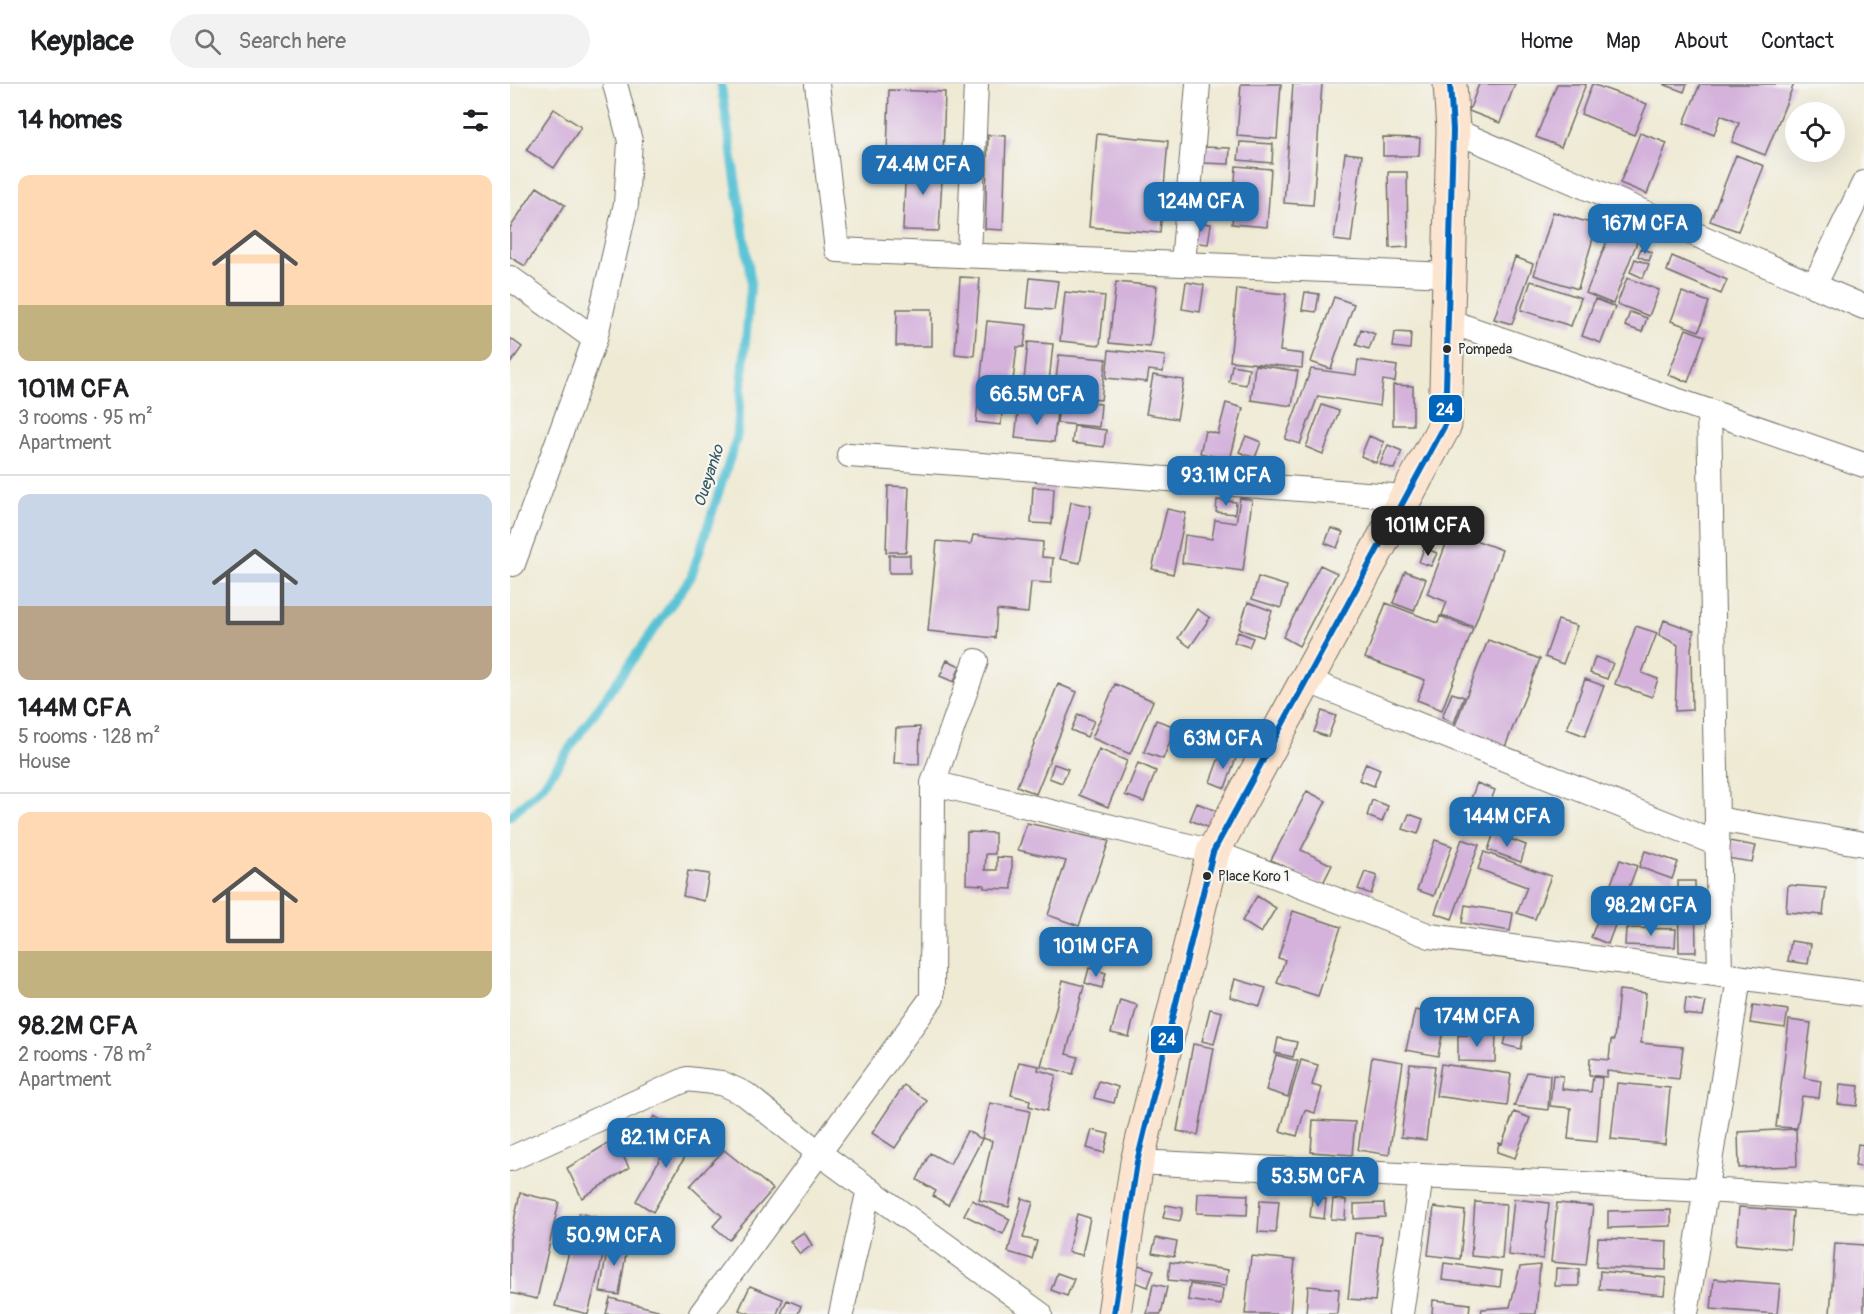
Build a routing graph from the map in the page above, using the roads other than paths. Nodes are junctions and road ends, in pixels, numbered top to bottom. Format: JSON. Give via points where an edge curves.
{"nodes":[{"id":1,"x":615,"y":84,"type":"edge"},
{"id":2,"x":817,"y":84,"type":"edge"},
{"id":3,"x":976,"y":84,"type":"edge"},
{"id":4,"x":1198,"y":84,"type":"edge"},
{"id":5,"x":1450,"y":84,"type":"edge"},
{"id":6,"x":1453,"y":130,"type":"junction"},
{"id":7,"x":1864,"y":183,"type":"edge"},
{"id":8,"x":969,"y":255,"type":"junction"},
{"id":9,"x":1183,"y":264,"type":"junction"},
{"id":10,"x":1450,"y":275,"type":"junction"},
{"id":11,"x":510,"y":278,"type":"edge"},
{"id":12,"x":1814,"y":286,"type":"junction"},
{"id":13,"x":1864,"y":307,"type":"edge"},
{"id":14,"x":1448,"y":321,"type":"junction"},
{"id":15,"x":595,"y":339,"type":"junction"},
{"id":16,"x":1709,"y":411,"type":"junction"},
{"id":17,"x":849,"y":454,"type":"dead end"},
{"id":18,"x":1864,"y":465,"type":"edge"},
{"id":19,"x":1406,"y":497,"type":"junction"},
{"id":20,"x":510,"y":562,"type":"edge"},
{"id":21,"x":976,"y":661,"type":"dead end"},
{"id":22,"x":1306,"y":680,"type":"junction"},
{"id":23,"x":933,"y":783,"type":"junction"},
{"id":24,"x":1717,"y":819,"type":"junction"},
{"id":25,"x":1718,"y":844,"type":"junction"},
{"id":26,"x":1864,"y":844,"type":"edge"},
{"id":27,"x":1213,"y":852,"type":"junction"},
{"id":28,"x":1730,"y":977,"type":"junction"},
{"id":29,"x":1864,"y":994,"type":"edge"},
{"id":30,"x":819,"y":1153,"type":"junction"},
{"id":31,"x":510,"y":1159,"type":"edge"},
{"id":32,"x":1137,"y":1162,"type":"junction"},
{"id":33,"x":1420,"y":1176,"type":"junction"},
{"id":34,"x":869,"y":1190,"type":"junction"},
{"id":35,"x":1706,"y":1190,"type":"junction"},
{"id":36,"x":1864,"y":1200,"type":"edge"},
{"id":37,"x":701,"y":1314,"type":"edge"},
{"id":38,"x":841,"y":1314,"type":"edge"},
{"id":39,"x":1040,"y":1314,"type":"edge"},
{"id":40,"x":1114,"y":1314,"type":"edge"},
{"id":41,"x":1401,"y":1314,"type":"edge"},
{"id":42,"x":1686,"y":1314,"type":"edge"}],
"edges":[{"from":1,"to":15,"type":"street","via":[[630,141],[626,204]]},
{"from":2,"to":8,"type":"street","via":[[837,250]]},
{"from":3,"to":8,"type":"street"},
{"from":4,"to":9,"type":"street"},
{"from":5,"to":6,"type":"street"},
{"from":6,"to":10,"type":"street"},
{"from":6,"to":12,"type":"street"},
{"from":7,"to":12,"type":"street"},
{"from":8,"to":9,"type":"street"},
{"from":9,"to":10,"type":"street"},
{"from":10,"to":14,"type":"street"},
{"from":11,"to":15,"type":"street"},
{"from":12,"to":13,"type":"street"},
{"from":14,"to":16,"type":"street"},
{"from":14,"to":19,"type":"street","via":[[1445,425]]},
{"from":15,"to":20,"type":"street","via":[[513,564]]},
{"from":16,"to":18,"type":"street"},
{"from":16,"to":24,"type":"street"},
{"from":17,"to":19,"type":"street"},
{"from":19,"to":22,"type":"street"},
{"from":21,"to":23,"type":"street"},
{"from":22,"to":25,"type":"street"},
{"from":22,"to":27,"type":"street"},
{"from":23,"to":27,"type":"street"},
{"from":23,"to":30,"type":"street","via":[[932,998]]},
{"from":24,"to":25,"type":"street"},
{"from":24,"to":26,"type":"street"},
{"from":25,"to":28,"type":"street"},
{"from":27,"to":28,"type":"street","via":[[1430,936]]},
{"from":27,"to":32,"type":"street"},
{"from":28,"to":29,"type":"street"},
{"from":28,"to":35,"type":"street"},
{"from":30,"to":31,"type":"street","via":[[745,1094],[721,1083],[687,1079]]},
{"from":30,"to":34,"type":"street"},
{"from":30,"to":37,"type":"street"},
{"from":32,"to":33,"type":"street"},
{"from":32,"to":40,"type":"street"},
{"from":33,"to":35,"type":"street"},
{"from":33,"to":41,"type":"street"},
{"from":34,"to":38,"type":"street"},
{"from":34,"to":39,"type":"street"},
{"from":35,"to":36,"type":"street"},
{"from":35,"to":42,"type":"street"}]}
